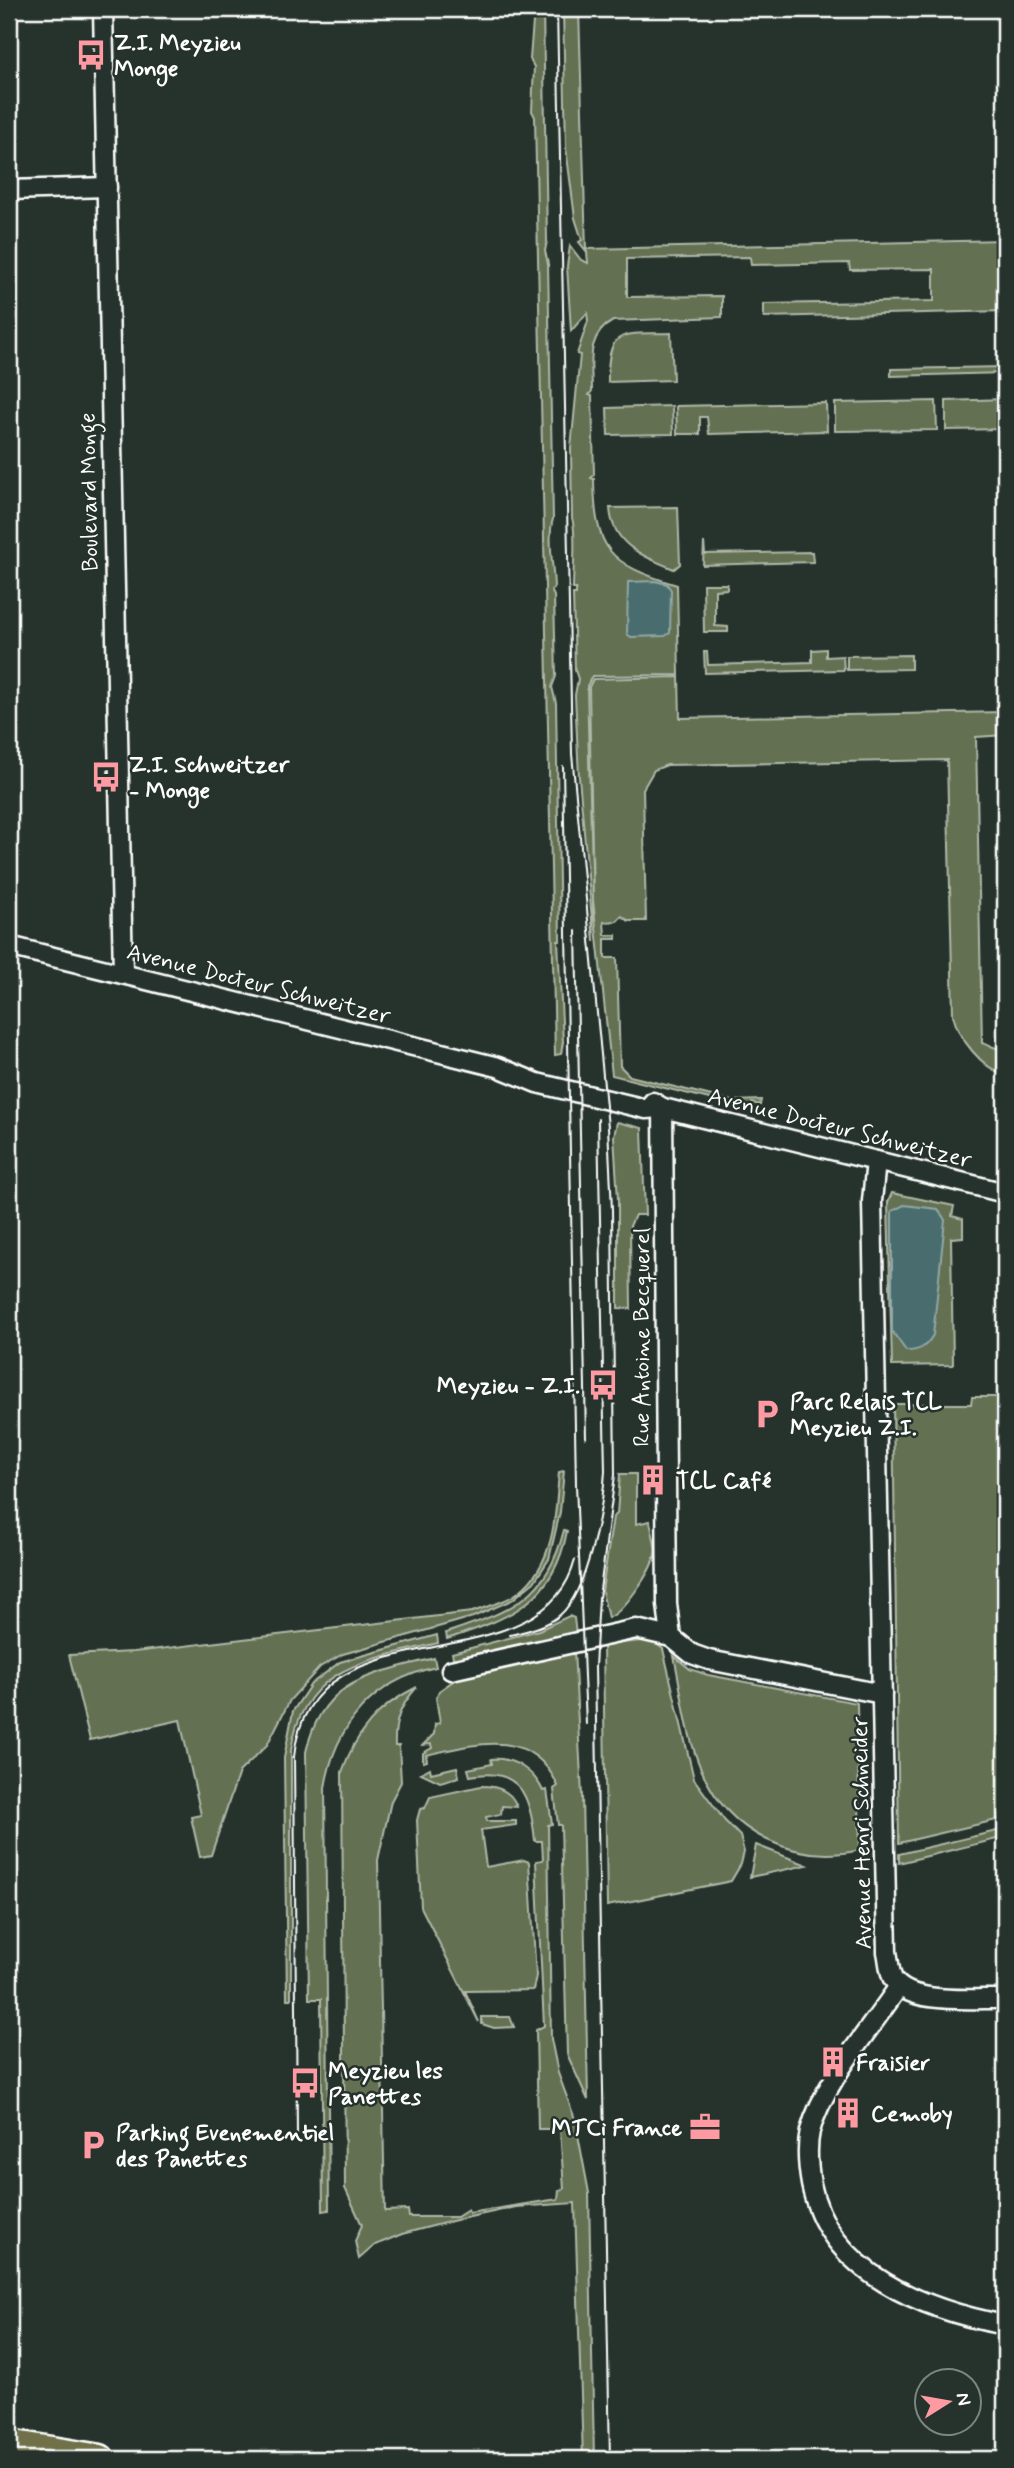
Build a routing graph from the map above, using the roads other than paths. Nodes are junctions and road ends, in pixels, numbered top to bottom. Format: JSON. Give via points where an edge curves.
{"nodes":[{"id":1,"x":103,"y":9,"type":"edge"},
{"id":2,"x":107,"y":187,"type":"junction"},
{"id":3,"x":9,"y":190,"type":"edge"},
{"id":4,"x":9,"y":946,"type":"edge"},
{"id":5,"x":122,"y":974,"type":"junction"},
{"id":6,"x":663,"y":1108,"type":"junction"},
{"id":7,"x":876,"y":1161,"type":"junction"},
{"id":8,"x":1005,"y":1193,"type":"edge"},
{"id":9,"x":671,"y":1637,"type":"junction"},
{"id":10,"x":451,"y":1670,"type":"dead end"},
{"id":11,"x":882,"y":1694,"type":"junction"},
{"id":12,"x":899,"y":1986,"type":"junction"},
{"id":13,"x":1005,"y":1999,"type":"edge"},
{"id":14,"x":1005,"y":2325,"type":"edge"},
{"id":15,"x":9,"y":2444,"type":"edge"},
{"id":16,"x":100,"y":2459,"type":"edge"}],
"edges":[{"from":1,"to":2,"type":"street","name":"Boulevard Monge"},
{"from":2,"to":3,"type":"street"},
{"from":2,"to":5,"type":"street","name":"Boulevard Monge"},
{"from":4,"to":5,"type":"street","name":"Avenue Docteur Schweitzer"},
{"from":5,"to":6,"type":"street","name":"Avenue Docteur Schweitzer","via":[[498,1068],[538,1071],[647,1099]]},
{"from":6,"to":7,"type":"street","name":"Avenue Docteur Schweitzer"},
{"from":6,"to":9,"type":"street","name":"Rue Antoine Becquerel","via":[[667,1604]]},
{"from":7,"to":8,"type":"street","name":"Avenue Docteur Schweitzer"},
{"from":7,"to":11,"type":"street","name":"Avenue Henri Schneider","via":[[872,1200]]},
{"from":9,"to":10,"type":"street","via":[[636,1629]]},
{"from":9,"to":11,"type":"street","via":[[692,1654],[709,1660]]},
{"from":11,"to":12,"type":"street","name":"Avenue Henri Schneider","via":[[887,1952],[891,1976]]},
{"from":12,"to":13,"type":"street","via":[[920,1996]]},
{"from":12,"to":14,"type":"street","via":[[818,2110],[808,2145],[807,2167],[814,2197],[844,2250],[890,2287],[939,2309]]},
{"from":15,"to":16,"type":"main road"}]}
